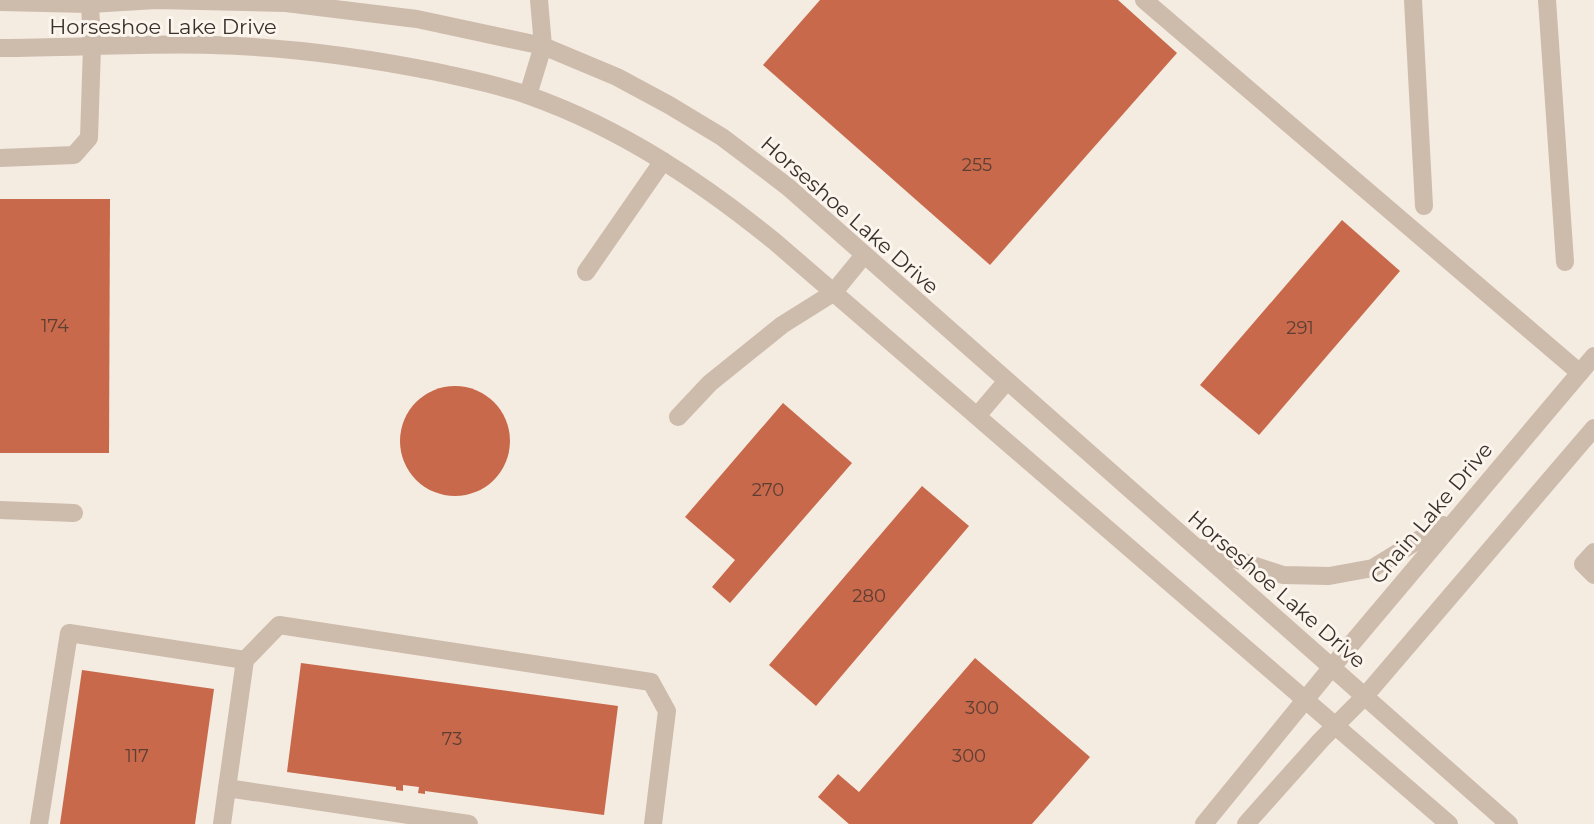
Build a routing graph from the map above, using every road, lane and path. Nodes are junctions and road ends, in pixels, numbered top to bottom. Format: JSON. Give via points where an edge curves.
{"nodes":[{"id":1,"x":539,"y":0,"type":"edge"},
{"id":2,"x":1144,"y":0,"type":"edge"},
{"id":3,"x":1413,"y":0,"type":"edge"},
{"id":4,"x":1547,"y":0,"type":"edge"},
{"id":5,"x":0,"y":2,"type":"edge"},
{"id":6,"x":52,"y":2,"type":"edge"},
{"id":7,"x":90,"y":4,"type":"junction"},
{"id":8,"x":339,"y":5,"type":"edge"},
{"id":9,"x":543,"y":46,"type":"junction"},
{"id":10,"x":92,"y":47,"type":"junction"},
{"id":11,"x":0,"y":48,"type":"edge"},
{"id":12,"x":528,"y":95,"type":"junction"},
{"id":13,"x":0,"y":158,"type":"edge"},
{"id":14,"x":663,"y":161,"type":"junction"},
{"id":15,"x":1424,"y":206,"type":"dead end"},
{"id":16,"x":864,"y":255,"type":"junction"},
{"id":17,"x":1565,"y":262,"type":"dead end"},
{"id":18,"x":586,"y":272,"type":"dead end"},
{"id":19,"x":833,"y":293,"type":"junction"},
{"id":20,"x":1594,"y":356,"type":"edge"},
{"id":21,"x":1580,"y":373,"type":"junction"},
{"id":22,"x":1006,"y":382,"type":"junction"},
{"id":23,"x":977,"y":416,"type":"junction"},
{"id":24,"x":678,"y":417,"type":"dead end"},
{"id":25,"x":1594,"y":428,"type":"edge"},
{"id":26,"x":0,"y":510,"type":"edge"},
{"id":27,"x":1461,"y":512,"type":"junction"},
{"id":28,"x":74,"y":513,"type":"dead end"},
{"id":29,"x":1192,"y":544,"type":"junction"},
{"id":30,"x":245,"y":660,"type":"junction"},
{"id":31,"x":1332,"y":667,"type":"junction"},
{"id":32,"x":1365,"y":696,"type":"junction"},
{"id":33,"x":1305,"y":700,"type":"junction"},
{"id":34,"x":1334,"y":727,"type":"junction"},
{"id":35,"x":227,"y":788,"type":"junction"},
{"id":36,"x":39,"y":824,"type":"edge"},
{"id":37,"x":222,"y":824,"type":"edge"},
{"id":38,"x":469,"y":824,"type":"edge"},
{"id":39,"x":653,"y":824,"type":"edge"},
{"id":40,"x":1204,"y":824,"type":"edge"},
{"id":41,"x":1246,"y":824,"type":"edge"},
{"id":42,"x":1449,"y":824,"type":"edge"},
{"id":43,"x":1509,"y":824,"type":"edge"}],
"edges":[{"from":1,"to":9,"type":"street"},
{"from":2,"to":21,"type":"street"},
{"from":3,"to":15,"type":"street"},
{"from":4,"to":17,"type":"street"},
{"from":5,"to":6,"type":"street","name":"Horseshoe Lake Drive"},
{"from":6,"to":7,"type":"street","name":"Horseshoe Lake Drive"},
{"from":7,"to":8,"type":"street","name":"Horseshoe Lake Drive","via":[[156,0]]},
{"from":7,"to":10,"type":"street"},
{"from":8,"to":9,"type":"street","name":"Horseshoe Lake Drive"},
{"from":9,"to":12,"type":"street"},
{"from":9,"to":16,"type":"street","name":"Horseshoe Lake Drive","via":[[617,77],[722,137],[788,187]]},
{"from":10,"to":11,"type":"street","name":"Horseshoe Lake Drive"},
{"from":10,"to":12,"type":"street","name":"Horseshoe Lake Drive","via":[[212,45],[338,55],[439,72]]},
{"from":10,"to":13,"type":"street","via":[[89,138],[74,155]]},
{"from":12,"to":14,"type":"street","name":"Horseshoe Lake Drive"},
{"from":14,"to":18,"type":"street"},
{"from":14,"to":19,"type":"street","name":"Horseshoe Lake Drive","via":[[739,212]]},
{"from":16,"to":19,"type":"street"},
{"from":16,"to":22,"type":"street","name":"Horseshoe Lake Drive"},
{"from":19,"to":23,"type":"street","name":"Horseshoe Lake Drive"},
{"from":19,"to":24,"type":"street","via":[[782,325],[710,383]]},
{"from":20,"to":21,"type":"street","name":"Chain Lake Drive"},
{"from":21,"to":27,"type":"street","name":"Chain Lake Drive"},
{"from":22,"to":23,"type":"street"},
{"from":22,"to":29,"type":"street","name":"Horseshoe Lake Drive"},
{"from":23,"to":33,"type":"street","name":"Horseshoe Lake Drive"},
{"from":25,"to":32,"type":"street"},
{"from":26,"to":28,"type":"street"},
{"from":27,"to":29,"type":"street","via":[[1373,568],[1329,576],[1283,575]]},
{"from":27,"to":31,"type":"street","name":"Chain Lake Drive"},
{"from":29,"to":31,"type":"street","name":"Horseshoe Lake Drive"},
{"from":30,"to":35,"type":"street"},
{"from":30,"to":36,"type":"street","via":[[69,633]]},
{"from":30,"to":39,"type":"street","via":[[279,625],[651,682],[667,711]]},
{"from":31,"to":32,"type":"street","name":"Horseshoe Lake Drive"},
{"from":31,"to":33,"type":"street","name":"Chain Lake Drive"},
{"from":32,"to":34,"type":"street"},
{"from":32,"to":43,"type":"street","name":"Horseshoe Lake Drive"},
{"from":33,"to":34,"type":"street","name":"Horseshoe Lake Drive"},
{"from":33,"to":40,"type":"street","name":"Chain Lake Drive"},
{"from":34,"to":41,"type":"street"},
{"from":34,"to":42,"type":"street","name":"Horseshoe Lake Drive"},
{"from":35,"to":37,"type":"street"},
{"from":35,"to":38,"type":"street"}]}
